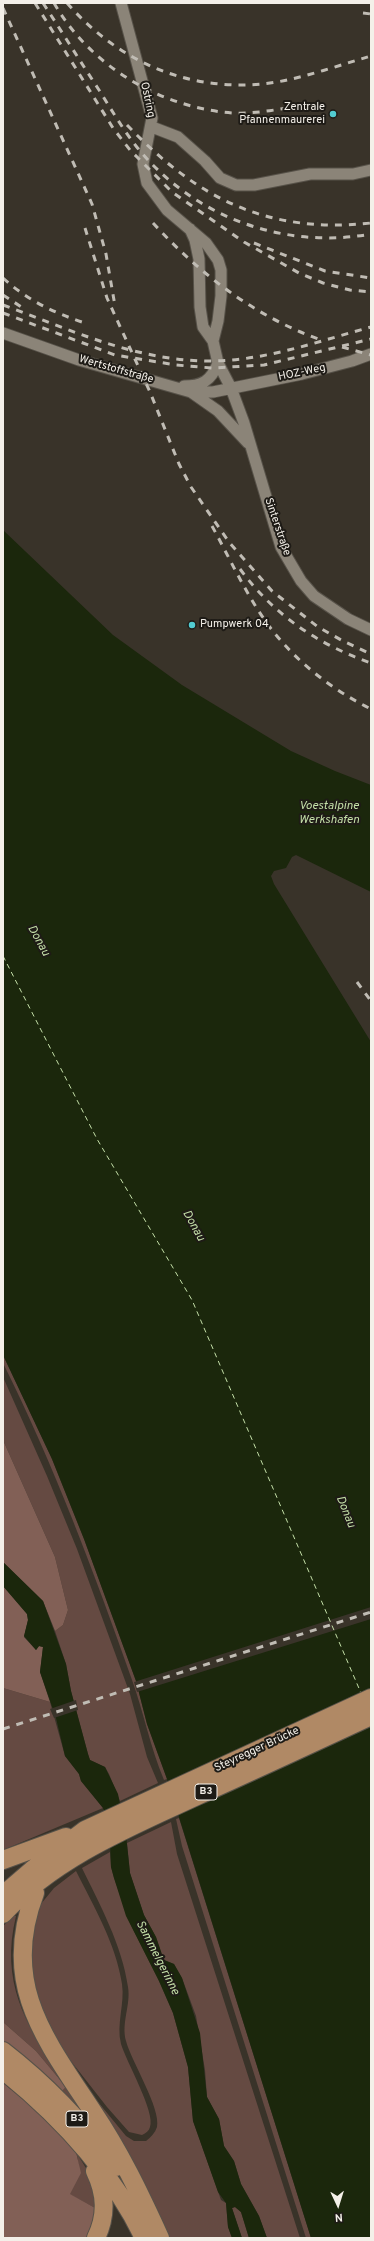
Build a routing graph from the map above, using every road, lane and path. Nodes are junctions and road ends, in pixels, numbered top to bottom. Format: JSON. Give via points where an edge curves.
{"nodes":[{"id":1,"x":121,"y":3,"type":"edge"},
{"id":2,"x":152,"y":127,"type":"junction"},
{"id":3,"x":371,"y":170,"type":"edge"},
{"id":4,"x":190,"y":229,"type":"junction"},
{"id":5,"x":3,"y":332,"type":"edge"},
{"id":6,"x":213,"y":341,"type":"junction"},
{"id":7,"x":371,"y":354,"type":"edge"},
{"id":8,"x":218,"y":364,"type":"junction"},
{"id":9,"x":176,"y":386,"type":"junction"},
{"id":10,"x":231,"y":388,"type":"junction"},
{"id":11,"x":191,"y":392,"type":"junction"},
{"id":12,"x":253,"y":450,"type":"junction"},
{"id":13,"x":371,"y":630,"type":"edge"},
{"id":14,"x":371,"y":1698,"type":"edge"},
{"id":15,"x":371,"y":1716,"type":"edge"},
{"id":16,"x":3,"y":1860,"type":"edge"},
{"id":17,"x":41,"y":1863,"type":"junction"},
{"id":18,"x":3,"y":1895,"type":"edge"},
{"id":19,"x":3,"y":1914,"type":"edge"},
{"id":20,"x":3,"y":2051,"type":"edge"},
{"id":21,"x":3,"y":2070,"type":"edge"},
{"id":22,"x":76,"y":2139,"type":"junction"},
{"id":23,"x":140,"y":2198,"type":"junction"},
{"id":24,"x":96,"y":2238,"type":"edge"},
{"id":25,"x":144,"y":2238,"type":"edge"},
{"id":26,"x":160,"y":2238,"type":"edge"}],
"edges":[{"from":1,"to":2,"type":"street","name":"Ostring","via":[[150,106]]},
{"from":2,"to":3,"type":"street","via":[[178,137],[205,160],[220,178],[236,185],[254,185],[310,174],[353,174]]},
{"from":2,"to":4,"type":"street","name":"Ostring","via":[[143,164],[147,183],[157,198]]},
{"from":4,"to":6,"type":"street","name":"Ostring","via":[[199,259],[201,319],[206,333]]},
{"from":4,"to":6,"type":"street","name":"Ostring","via":[[212,250],[221,270],[221,296]]},
{"from":5,"to":9,"type":"street","name":"Wertstoffstraße","via":[[101,367]]},
{"from":6,"to":8,"type":"street","name":"Ostring"},
{"from":7,"to":10,"type":"street","name":"HOZ-Weg","via":[[332,367]]},
{"from":8,"to":9,"type":"street","via":[[206,382],[194,386]]},
{"from":8,"to":10,"type":"street","name":"Ostring"},
{"from":9,"to":11,"type":"street","name":"Wertstoffstraße"},
{"from":10,"to":11,"type":"street","name":"Wertstoffstraße","via":[[213,392]]},
{"from":10,"to":12,"type":"street","name":"Sinterstraße"},
{"from":11,"to":12,"type":"street","via":[[227,419]]},
{"from":12,"to":13,"type":"street","name":"Sinterstraße","via":[[282,547],[301,581],[314,596],[332,609]]},
{"from":14,"to":17,"type":"main road","name":"Steyregger Brücke","number":"B3","via":[[85,1830]]},
{"from":15,"to":17,"type":"main road","name":"Steyregger Brücke","number":"B3","via":[[95,1845]]},
{"from":16,"to":17,"type":"main road","number":"B3"},
{"from":17,"to":18,"type":"main road","number":"B3"},
{"from":17,"to":19,"type":"main road","number":"B3","via":[[22,1894]]},
{"from":17,"to":23,"type":"main road","via":[[13,1933],[10,1964],[16,1997],[31,2027],[89,2105],[115,2146]]},
{"from":20,"to":23,"type":"main road","number":"B3","via":[[41,2081],[69,2109]]},
{"from":21,"to":22,"type":"main road","number":"B3","via":[[58,2118]]},
{"from":22,"to":24,"type":"main road","number":"B3","via":[[103,2189],[104,2214]]},
{"from":22,"to":25,"type":"main road","number":"B3","via":[[104,2170]]},
{"from":23,"to":26,"type":"main road","number":"B3"}]}
